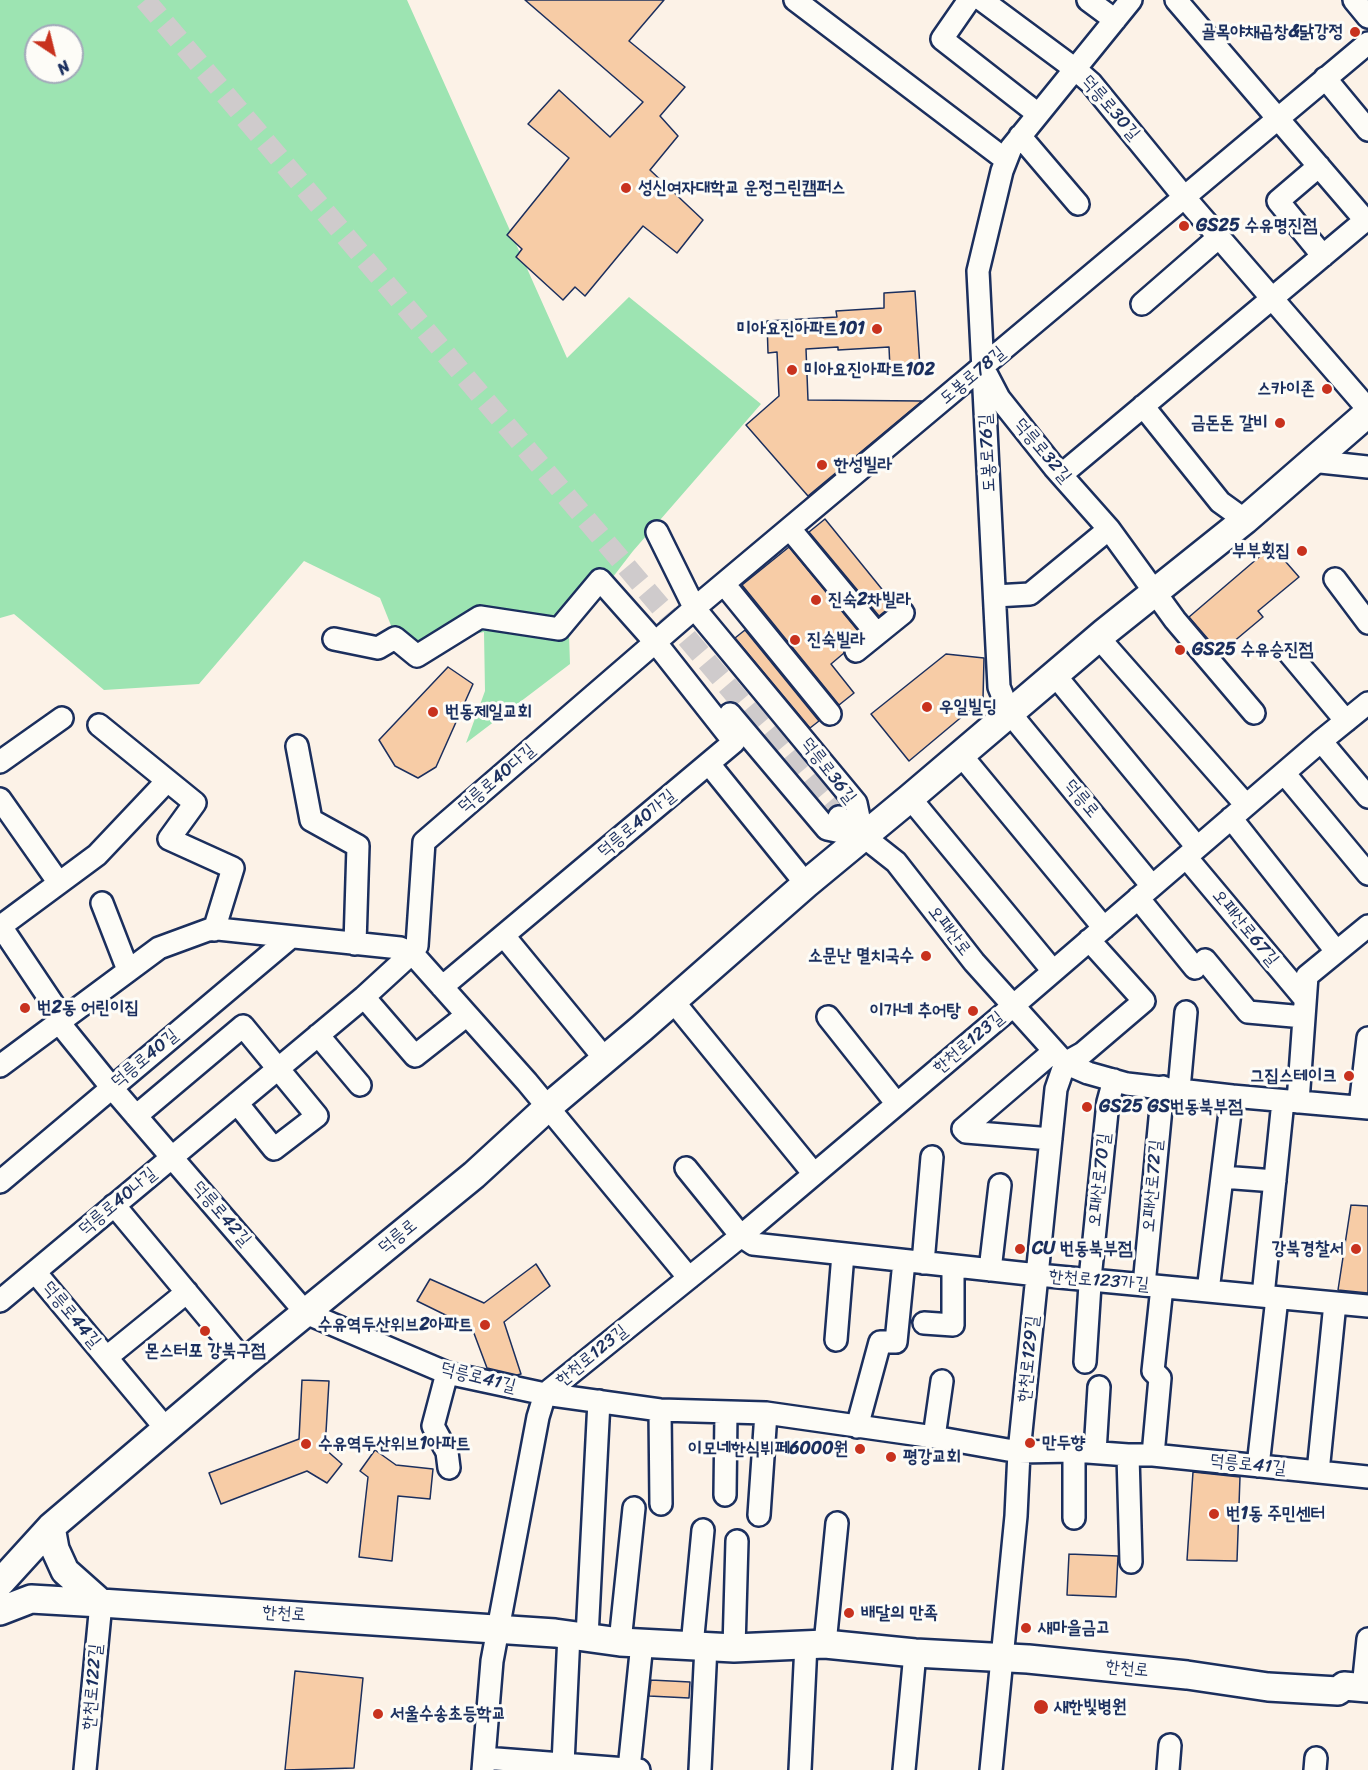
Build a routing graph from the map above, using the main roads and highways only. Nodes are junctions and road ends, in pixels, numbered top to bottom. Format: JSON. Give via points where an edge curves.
{"nodes":[{"id":1,"x":1368,"y":411,"type":"edge"},
{"id":2,"x":51,"y":1527,"type":"junction"},
{"id":3,"x":0,"y":1583,"type":"edge"},
{"id":4,"x":101,"y":1603,"type":"junction"},
{"id":5,"x":0,"y":1611,"type":"edge"},
{"id":6,"x":1359,"y":1692,"type":"edge"}],
"edges":[{"from":1,"to":2,"type":"main road","name":"덕릉로","via":[[1245,520],[1054,674],[806,884],[474,1175]]},
{"from":2,"to":3,"type":"main road","name":"덕릉로"},
{"from":2,"to":4,"type":"main road","via":[[65,1571]]},
{"from":4,"to":5,"type":"main road","name":"한천로","via":[[31,1599]]},
{"from":4,"to":6,"type":"main road","name":"한천로","via":[[498,1629],[631,1643],[734,1648],[815,1644],[1187,1675],[1268,1687]]}]}
